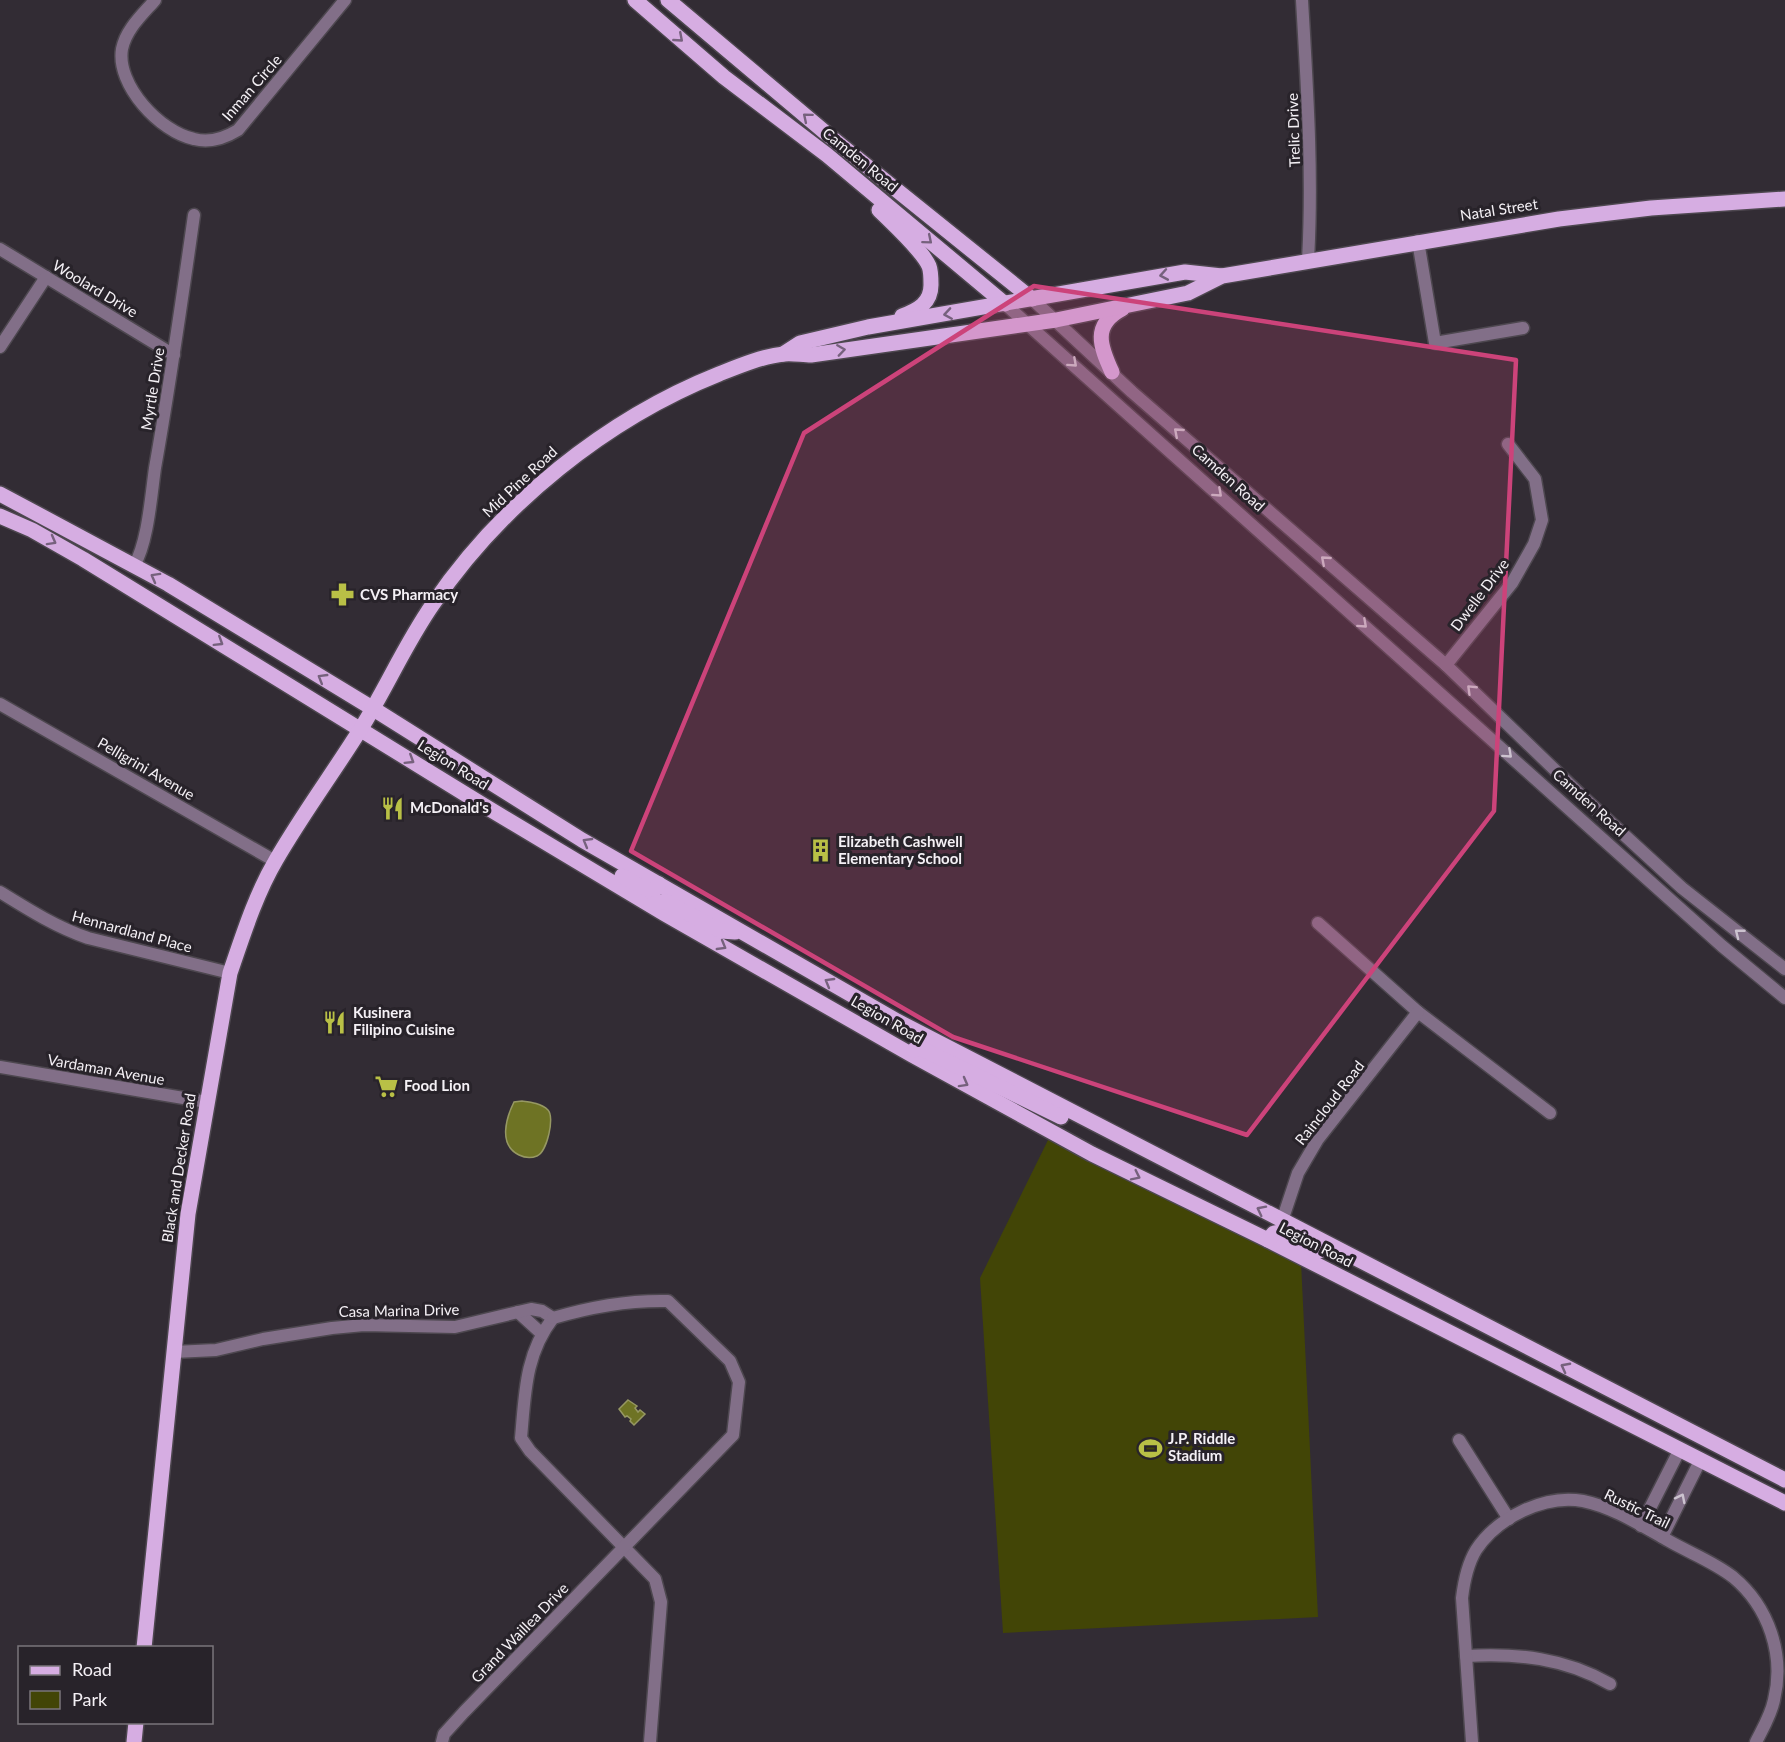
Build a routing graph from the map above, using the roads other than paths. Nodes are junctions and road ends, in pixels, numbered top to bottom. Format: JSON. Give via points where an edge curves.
{"nodes":[{"id":1,"x":345,"y":0,"type":"edge"},
{"id":2,"x":635,"y":0,"type":"edge"},
{"id":3,"x":668,"y":0,"type":"edge"},
{"id":4,"x":1302,"y":0,"type":"edge"},
{"id":5,"x":153,"y":1,"type":"edge"},
{"id":6,"x":827,"y":155,"type":"junction"},
{"id":7,"x":1785,"y":199,"type":"edge"},
{"id":8,"x":194,"y":215,"type":"dead end"},
{"id":9,"x":1418,"y":241,"type":"junction"},
{"id":10,"x":0,"y":249,"type":"edge"},
{"id":11,"x":1308,"y":260,"type":"junction"},
{"id":12,"x":1222,"y":276,"type":"junction"},
{"id":13,"x":46,"y":277,"type":"junction"},
{"id":14,"x":1032,"y":299,"type":"junction"},
{"id":15,"x":1005,"y":304,"type":"junction"},
{"id":16,"x":1128,"y":305,"type":"junction"},
{"id":17,"x":1056,"y":320,"type":"junction"},
{"id":18,"x":1029,"y":324,"type":"junction"},
{"id":19,"x":868,"y":327,"type":"junction"},
{"id":20,"x":1523,"y":328,"type":"dead end"},
{"id":21,"x":0,"y":347,"type":"edge"},
{"id":22,"x":783,"y":354,"type":"junction"},
{"id":23,"x":174,"y":355,"type":"junction"},
{"id":24,"x":1112,"y":372,"type":"junction"},
{"id":25,"x":1508,"y":444,"type":"dead end"},
{"id":26,"x":0,"y":494,"type":"edge"},
{"id":27,"x":0,"y":516,"type":"edge"},
{"id":28,"x":134,"y":566,"type":"junction"},
{"id":29,"x":1446,"y":665,"type":"junction"},
{"id":30,"x":0,"y":704,"type":"edge"},
{"id":31,"x":372,"y":708,"type":"junction"},
{"id":32,"x":360,"y":729,"type":"junction"},
{"id":33,"x":525,"y":830,"type":"junction"},
{"id":34,"x":276,"y":861,"type":"junction"},
{"id":35,"x":659,"y":884,"type":"junction"},
{"id":36,"x":0,"y":892,"type":"edge"},
{"id":37,"x":651,"y":905,"type":"junction"},
{"id":38,"x":1318,"y":923,"type":"dead end"},
{"id":39,"x":744,"y":933,"type":"junction"},
{"id":40,"x":758,"y":966,"type":"junction"},
{"id":41,"x":1785,"y":969,"type":"edge"},
{"id":42,"x":230,"y":973,"type":"junction"},
{"id":43,"x":1785,"y":998,"type":"edge"},
{"id":44,"x":1418,"y":1012,"type":"junction"},
{"id":45,"x":911,"y":1029,"type":"junction"},
{"id":46,"x":912,"y":1055,"type":"junction"},
{"id":47,"x":0,"y":1067,"type":"edge"},
{"id":48,"x":207,"y":1102,"type":"junction"},
{"id":49,"x":1550,"y":1113,"type":"dead end"},
{"id":50,"x":1096,"y":1125,"type":"junction"},
{"id":51,"x":1282,"y":1221,"type":"junction"},
{"id":52,"x":1268,"y":1240,"type":"junction"},
{"id":53,"x":1428,"y":1296,"type":"junction"},
{"id":54,"x":542,"y":1311,"type":"junction"},
{"id":55,"x":518,"y":1312,"type":"junction"},
{"id":56,"x":553,"y":1318,"type":"junction"},
{"id":57,"x":529,"y":1323,"type":"junction"},
{"id":58,"x":541,"y":1333,"type":"junction"},
{"id":59,"x":174,"y":1352,"type":"junction"},
{"id":60,"x":1503,"y":1359,"type":"junction"},
{"id":61,"x":1681,"y":1428,"type":"junction"},
{"id":62,"x":1459,"y":1440,"type":"dead end"},
{"id":63,"x":1680,"y":1449,"type":"junction"},
{"id":64,"x":1701,"y":1460,"type":"junction"},
{"id":65,"x":1785,"y":1483,"type":"edge"},
{"id":66,"x":1785,"y":1503,"type":"edge"},
{"id":67,"x":1509,"y":1519,"type":"junction"},
{"id":68,"x":1641,"y":1526,"type":"junction"},
{"id":69,"x":1662,"y":1537,"type":"junction"},
{"id":70,"x":624,"y":1547,"type":"junction"},
{"id":71,"x":1785,"y":1630,"type":"edge"},
{"id":72,"x":1772,"y":1634,"type":"junction"},
{"id":73,"x":144,"y":1646,"type":"edge"},
{"id":74,"x":1466,"y":1656,"type":"junction"},
{"id":75,"x":1610,"y":1684,"type":"dead end"},
{"id":76,"x":136,"y":1724,"type":"edge"},
{"id":77,"x":134,"y":1742,"type":"edge"},
{"id":78,"x":442,"y":1742,"type":"edge"},
{"id":79,"x":650,"y":1742,"type":"edge"},
{"id":80,"x":1472,"y":1742,"type":"edge"},
{"id":81,"x":1756,"y":1742,"type":"edge"}],
"edges":[{"from":1,"to":5,"type":"street","name":"Inman Circle","via":[[238,130],[207,141],[179,134],[157,119],[137,96],[124,70],[125,39]]},
{"from":2,"to":6,"type":"main road","name":"Camden Road","one_way":true,"via":[[724,76]]},
{"from":14,"to":3,"type":"main road","name":"Camden Road","one_way":true},
{"from":4,"to":11,"type":"street","name":"Trelic Drive","via":[[1311,147]]},
{"from":6,"to":15,"type":"main road","name":"Camden Road","one_way":true},
{"from":6,"to":19,"type":"main road","via":[[929,266],[931,293],[924,305]]},
{"from":7,"to":9,"type":"main road","name":"Natal Street","via":[[1651,208]]},
{"from":8,"to":23,"type":"street","name":"Myrtle Drive"},
{"from":9,"to":11,"type":"main road","name":"Natal Street"},
{"from":9,"to":20,"type":"street","via":[[1435,344]]},
{"from":10,"to":13,"type":"street","name":"Woolard Drive"},
{"from":11,"to":12,"type":"main road","name":"Natal Street"},
{"from":12,"to":14,"type":"main road","name":"Natal Street","one_way":true,"via":[[1185,272]]},
{"from":12,"to":16,"type":"main road","name":"Natal Street","via":[[1188,293]]},
{"from":13,"to":21,"type":"street"},
{"from":13,"to":23,"type":"street","name":"Woolard Drive"},
{"from":14,"to":15,"type":"main road","name":"Natal Street"},
{"from":14,"to":17,"type":"street","name":"Camden Road"},
{"from":15,"to":18,"type":"street","name":"Camden Road"},
{"from":15,"to":19,"type":"main road","name":"Mid Pine Road","one_way":true},
{"from":16,"to":17,"type":"main road","name":"Natal Street"},
{"from":16,"to":24,"type":"main road","via":[[1110,315],[1103,326],[1100,342]]},
{"from":17,"to":18,"type":"main road","name":"Natal Street"},
{"from":17,"to":24,"type":"street","name":"Camden Road"},
{"from":22,"to":18,"type":"main road","name":"Mid Pine Road","one_way":true,"via":[[811,355]]},
{"from":18,"to":43,"type":"street","name":"Camden Road","one_way":true,"via":[[1722,946]]},
{"from":19,"to":22,"type":"main road","name":"Mid Pine Road","via":[[800,343]]},
{"from":22,"to":31,"type":"main road","name":"Mid Pine Road","via":[[736,368],[671,395],[608,432],[547,479],[485,540],[444,588]]},
{"from":23,"to":28,"type":"street","name":"Myrtle Drive","via":[[140,555]]},
{"from":29,"to":24,"type":"street","name":"Camden Road","one_way":true},
{"from":25,"to":29,"type":"street","name":"Dwelle Drive","via":[[1535,479],[1542,520],[1534,544],[1512,583]]},
{"from":26,"to":28,"type":"main road","name":"Legion Road"},
{"from":27,"to":32,"type":"main road","name":"Legion Road","one_way":true,"via":[[83,559]]},
{"from":31,"to":28,"type":"main road","name":"Legion Road","one_way":true},
{"from":41,"to":29,"type":"street","name":"Camden Road","one_way":true,"via":[[1682,888]]},
{"from":30,"to":34,"type":"street","name":"Pelligrini Avenue"},
{"from":31,"to":32,"type":"main road","name":"Mid Pine Road"},
{"from":35,"to":31,"type":"main road","name":"Legion Road","one_way":true},
{"from":32,"to":33,"type":"main road","name":"Legion Road","one_way":true},
{"from":32,"to":34,"type":"main road","name":"Black and Decker Road"},
{"from":33,"to":35,"type":"main road","via":[[565,844],[650,891]]},
{"from":33,"to":37,"type":"main road","name":"Legion Road"},
{"from":34,"to":42,"type":"main road","name":"Black and Decker Road"},
{"from":35,"to":39,"type":"main road","name":"Legion Road"},
{"from":36,"to":42,"type":"street","name":"Hennardland Place","via":[[67,931]]},
{"from":37,"to":39,"type":"main road","via":[[663,900],[721,931]]},
{"from":37,"to":40,"type":"main road","name":"Legion Road","one_way":true},
{"from":38,"to":44,"type":"street"},
{"from":45,"to":39,"type":"main road","name":"Legion Road","one_way":true},
{"from":40,"to":45,"type":"main road","via":[[783,972],[900,1036],[907,1036]]},
{"from":40,"to":46,"type":"main road","name":"Legion Road"},
{"from":42,"to":48,"type":"main road","name":"Black and Decker Road"},
{"from":44,"to":49,"type":"street"},
{"from":44,"to":51,"type":"street","name":"Raincloud Road","via":[[1318,1139],[1298,1173]]},
{"from":45,"to":50,"type":"main road","name":"Legion Road"},
{"from":46,"to":50,"type":"main road","via":[[918,1047],[1057,1116]]},
{"from":46,"to":52,"type":"main road","name":"Legion Road","one_way":true,"via":[[1092,1154]]},
{"from":47,"to":48,"type":"street","name":"Vardaman Avenue"},
{"from":48,"to":59,"type":"main road","name":"Black and Decker Road","via":[[189,1214]]},
{"from":51,"to":50,"type":"main road","name":"Legion Road","one_way":true},
{"from":51,"to":53,"type":"main road","name":"Legion Road"},
{"from":52,"to":53,"type":"main road","via":[[1279,1232],[1407,1295]]},
{"from":52,"to":60,"type":"main road","name":"Legion Road"},
{"from":61,"to":53,"type":"main road","name":"Legion Road","one_way":true},
{"from":54,"to":55,"type":"street","name":"Casa Marina Drive"},
{"from":54,"to":56,"type":"street"},
{"from":54,"to":57,"type":"street"},
{"from":55,"to":57,"type":"street"},
{"from":55,"to":59,"type":"street","name":"Casa Marina Drive","via":[[455,1327],[363,1325],[250,1341],[216,1350]]},
{"from":56,"to":58,"type":"street"},
{"from":56,"to":70,"type":"street","name":"Grand Waillea Drive","via":[[577,1310],[642,1300],[668,1301],[730,1361],[739,1382],[733,1435]]},
{"from":57,"to":58,"type":"street"},
{"from":58,"to":70,"type":"street","via":[[527,1372],[521,1438]]},
{"from":59,"to":73,"type":"main road","name":"Black and Decker Road"},
{"from":60,"to":61,"type":"main road","via":[[1519,1360],[1671,1431]]},
{"from":60,"to":63,"type":"main road","name":"Legion Road"},
{"from":61,"to":65,"type":"main road","name":"Legion Road"},
{"from":62,"to":67,"type":"street"},
{"from":63,"to":64,"type":"main road","name":"Legion Road"},
{"from":63,"to":65,"type":"main road","via":[[1694,1445],[1764,1478]]},
{"from":63,"to":68,"type":"street"},
{"from":64,"to":66,"type":"main road","name":"Legion Road"},
{"from":69,"to":64,"type":"street","one_way":true},
{"from":67,"to":68,"type":"street","name":"Rustic Trail","via":[[1539,1504],[1570,1500],[1602,1507]]},
{"from":67,"to":74,"type":"street","name":"Rustic Trail","via":[[1476,1551],[1464,1580]]},
{"from":68,"to":69,"type":"street","name":"Rustic Trail"},
{"from":69,"to":72,"type":"street","name":"Rustic Trail","via":[[1732,1577],[1754,1599]]},
{"from":70,"to":78,"type":"street","name":"Grand Waillea Drive","via":[[464,1712],[444,1734]]},
{"from":70,"to":79,"type":"street","via":[[654,1576],[661,1602]]},
{"from":71,"to":72,"type":"street"},
{"from":72,"to":81,"type":"street","name":"Rustic Trail","via":[[1778,1683],[1770,1715]]},
{"from":74,"to":75,"type":"street","via":[[1496,1654],[1551,1660],[1575,1666]]},
{"from":74,"to":80,"type":"street","name":"Rustic Trail"},
{"from":76,"to":77,"type":"main road"}]}
